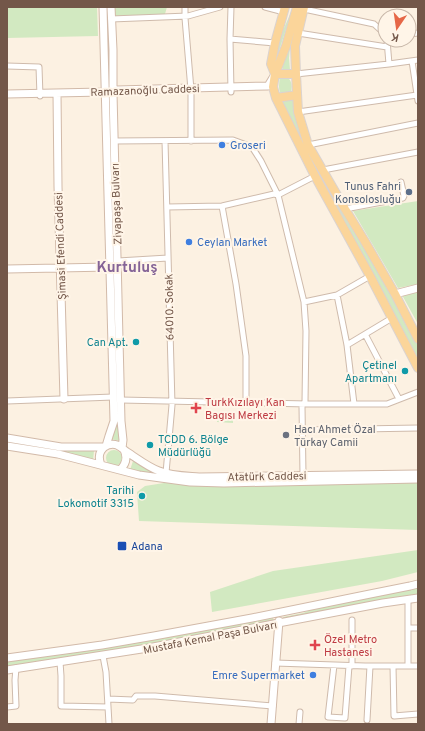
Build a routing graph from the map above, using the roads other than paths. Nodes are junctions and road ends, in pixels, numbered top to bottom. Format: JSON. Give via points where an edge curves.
{"nodes":[{"id":1,"x":103,"y":7,"type":"edge"},
{"id":2,"x":111,"y":7,"type":"edge"},
{"id":3,"x":185,"y":7,"type":"edge"},
{"id":4,"x":220,"y":7,"type":"edge"},
{"id":5,"x":231,"y":7,"type":"edge"},
{"id":6,"x":265,"y":7,"type":"edge"},
{"id":7,"x":287,"y":8,"type":"edge"},
{"id":8,"x":302,"y":8,"type":"edge"},
{"id":9,"x":185,"y":16,"type":"junction"},
{"id":10,"x":111,"y":19,"type":"junction"},
{"id":11,"x":377,"y":27,"type":"edge"},
{"id":12,"x":298,"y":33,"type":"junction"},
{"id":13,"x":230,"y":39,"type":"junction"},
{"id":14,"x":275,"y":43,"type":"junction"},
{"id":15,"x":377,"y":45,"type":"edge"},
{"id":16,"x":387,"y":48,"type":"edge"},
{"id":17,"x":415,"y":60,"type":"edge"},
{"id":18,"x":389,"y":64,"type":"junction"},
{"id":19,"x":7,"y":66,"type":"edge"},
{"id":20,"x":275,"y":74,"type":"junction"},
{"id":21,"x":296,"y":74,"type":"junction"},
{"id":22,"x":231,"y":89,"type":"junction"},
{"id":23,"x":191,"y":90,"type":"junction"},
{"id":24,"x":110,"y":93,"type":"junction"},
{"id":25,"x":7,"y":94,"type":"edge"},
{"id":26,"x":40,"y":95,"type":"junction"},
{"id":27,"x":57,"y":95,"type":"junction"},
{"id":28,"x":297,"y":95,"type":"junction"},
{"id":29,"x":417,"y":95,"type":"edge"},
{"id":30,"x":7,"y":97,"type":"edge"},
{"id":31,"x":276,"y":98,"type":"junction"},
{"id":32,"x":418,"y":102,"type":"edge"},
{"id":33,"x":298,"y":112,"type":"junction"},
{"id":34,"x":418,"y":123,"type":"edge"},
{"id":35,"x":165,"y":141,"type":"junction"},
{"id":36,"x":191,"y":141,"type":"junction"},
{"id":37,"x":114,"y":142,"type":"junction"},
{"id":38,"x":308,"y":145,"type":"junction"},
{"id":39,"x":418,"y":152,"type":"edge"},
{"id":40,"x":323,"y":170,"type":"junction"},
{"id":41,"x":315,"y":176,"type":"junction"},
{"id":42,"x":401,"y":182,"type":"dead end"},
{"id":43,"x":278,"y":194,"type":"junction"},
{"id":44,"x":222,"y":206,"type":"junction"},
{"id":45,"x":167,"y":207,"type":"junction"},
{"id":46,"x":344,"y":209,"type":"junction"},
{"id":47,"x":168,"y":258,"type":"junction"},
{"id":48,"x":118,"y":261,"type":"junction"},
{"id":49,"x":110,"y":266,"type":"junction"},
{"id":50,"x":61,"y":268,"type":"junction"},
{"id":51,"x":7,"y":269,"type":"edge"},
{"id":52,"x":370,"y":276,"type":"junction"},
{"id":53,"x":418,"y":288,"type":"edge"},
{"id":54,"x":395,"y":294,"type":"junction"},
{"id":55,"x":338,"y":295,"type":"junction"},
{"id":56,"x":304,"y":302,"type":"junction"},
{"id":57,"x":392,"y":318,"type":"junction"},
{"id":58,"x":365,"y":334,"type":"junction"},
{"id":59,"x":418,"y":338,"type":"edge"},
{"id":60,"x":347,"y":345,"type":"junction"},
{"id":61,"x":418,"y":368,"type":"edge"},
{"id":62,"x":418,"y":392,"type":"edge"},
{"id":63,"x":113,"y":397,"type":"junction"},
{"id":64,"x":64,"y":399,"type":"junction"},
{"id":65,"x":399,"y":399,"type":"junction"},
{"id":66,"x":120,"y":400,"type":"junction"},
{"id":67,"x":7,"y":401,"type":"edge"},
{"id":68,"x":172,"y":401,"type":"junction"},
{"id":69,"x":246,"y":403,"type":"junction"},
{"id":70,"x":304,"y":404,"type":"junction"},
{"id":71,"x":354,"y":404,"type":"junction"},
{"id":72,"x":418,"y":428,"type":"edge"},
{"id":73,"x":302,"y":430,"type":"junction"},
{"id":74,"x":7,"y":438,"type":"edge"},
{"id":75,"x":7,"y":446,"type":"edge"},
{"id":76,"x":105,"y":447,"type":"junction"},
{"id":77,"x":123,"y":449,"type":"junction"},
{"id":78,"x":101,"y":465,"type":"junction"},
{"id":79,"x":120,"y":470,"type":"junction"},
{"id":80,"x":166,"y":474,"type":"junction"},
{"id":81,"x":418,"y":474,"type":"edge"},
{"id":82,"x":303,"y":476,"type":"junction"},
{"id":83,"x":418,"y":479,"type":"edge"},
{"id":84,"x":418,"y":584,"type":"edge"},
{"id":85,"x":413,"y":599,"type":"edge"},
{"id":86,"x":312,"y":606,"type":"junction"},
{"id":87,"x":257,"y":617,"type":"junction"},
{"id":88,"x":352,"y":620,"type":"dead end"},
{"id":89,"x":278,"y":622,"type":"junction"},
{"id":90,"x":287,"y":622,"type":"junction"},
{"id":91,"x":266,"y":626,"type":"junction"},
{"id":92,"x":408,"y":628,"type":"junction"},
{"id":93,"x":418,"y":628,"type":"edge"},
{"id":94,"x":277,"y":633,"type":"junction"},
{"id":95,"x":103,"y":656,"type":"junction"},
{"id":96,"x":7,"y":658,"type":"edge"},
{"id":97,"x":60,"y":662,"type":"junction"},
{"id":98,"x":275,"y":663,"type":"junction"},
{"id":99,"x":334,"y":665,"type":"junction"},
{"id":100,"x":351,"y":666,"type":"junction"},
{"id":101,"x":370,"y":666,"type":"junction"},
{"id":102,"x":393,"y":666,"type":"junction"},
{"id":103,"x":408,"y":666,"type":"junction"},
{"id":104,"x":418,"y":666,"type":"edge"},
{"id":105,"x":16,"y":668,"type":"junction"},
{"id":106,"x":7,"y":670,"type":"edge"},
{"id":107,"x":108,"y":699,"type":"junction"},
{"id":108,"x":273,"y":706,"type":"junction"},
{"id":109,"x":7,"y":707,"type":"edge"},
{"id":110,"x":108,"y":707,"type":"junction"},
{"id":111,"x":300,"y":712,"type":"dead end"},
{"id":112,"x":418,"y":714,"type":"edge"},
{"id":113,"x":367,"y":720,"type":"dead end"},
{"id":114,"x":109,"y":724,"type":"edge"},
{"id":115,"x":271,"y":724,"type":"edge"},
{"id":116,"x":299,"y":724,"type":"edge"}],
"edges":[{"from":1,"to":24,"type":"main road","name":"Ziyapaşa Bulvarı"},
{"from":2,"to":10,"type":"main road","name":"Ziyapaşa Bulvarı"},
{"from":3,"to":9,"type":"street"},
{"from":4,"to":9,"type":"street"},
{"from":5,"to":13,"type":"street"},
{"from":6,"to":7,"type":"street"},
{"from":7,"to":14,"type":"main road","via":[[288,14]]},
{"from":8,"to":11,"type":"street"},
{"from":8,"to":12,"type":"main road"},
{"from":8,"to":20,"type":"main road"},
{"from":9,"to":10,"type":"street"},
{"from":9,"to":23,"type":"street"},
{"from":10,"to":24,"type":"main road","name":"Ziyapaşa Bulvarı","via":[[113,50]]},
{"from":12,"to":15,"type":"street"},
{"from":12,"to":21,"type":"main road","via":[[295,46]]},
{"from":13,"to":14,"type":"street"},
{"from":13,"to":22,"type":"street"},
{"from":14,"to":20,"type":"main road","via":[[270,64]]},
{"from":16,"to":18,"type":"street"},
{"from":17,"to":18,"type":"street"},
{"from":17,"to":29,"type":"street"},
{"from":18,"to":21,"type":"street"},
{"from":19,"to":26,"type":"street","via":[[39,67]]},
{"from":20,"to":21,"type":"main road"},
{"from":20,"to":22,"type":"main road","name":"Ramazanoğlu Caddesi","via":[[268,86]]},
{"from":20,"to":31,"type":"main road","via":[[273,88]]},
{"from":21,"to":28,"type":"main road"},
{"from":22,"to":23,"type":"main road","name":"Ramazanoğlu Caddesi"},
{"from":22,"to":31,"type":"main road","name":"Ramazanoğlu Caddesi","via":[[268,91]]},
{"from":23,"to":24,"type":"main road","name":"Ramazanoğlu Caddesi"},
{"from":23,"to":36,"type":"street"},
{"from":24,"to":27,"type":"main road","name":"Ramazanoğlu Caddesi"},
{"from":24,"to":37,"type":"main road","name":"Ziyapaşa Bulvarı"},
{"from":24,"to":49,"type":"main road","name":"Ziyapaşa Bulvarı","via":[[106,143]]},
{"from":25,"to":26,"type":"main road","name":"Ramazanoğlu Caddesi"},
{"from":26,"to":27,"type":"main road","name":"Ramazanoğlu Caddesi"},
{"from":26,"to":30,"type":"main road","name":"Ramazanoğlu Caddesi"},
{"from":27,"to":50,"type":"main road","name":"Şimasi Efendi Caddesi"},
{"from":28,"to":31,"type":"main road"},
{"from":28,"to":33,"type":"main road"},
{"from":29,"to":32,"type":"street"},
{"from":29,"to":33,"type":"street"},
{"from":31,"to":41,"type":"main road"},
{"from":33,"to":38,"type":"main road"},
{"from":34,"to":38,"type":"street"},
{"from":35,"to":36,"type":"street"},
{"from":35,"to":37,"type":"street"},
{"from":35,"to":45,"type":"street","name":"64010. Sokak"},
{"from":36,"to":43,"type":"street","via":[[233,140],[252,147]]},
{"from":37,"to":48,"type":"main road","name":"Ziyapaşa Bulvarı"},
{"from":38,"to":40,"type":"main road"},
{"from":39,"to":40,"type":"street"},
{"from":40,"to":46,"type":"main road"},
{"from":41,"to":43,"type":"street"},
{"from":41,"to":52,"type":"main road"},
{"from":42,"to":46,"type":"street","via":[[403,198]]},
{"from":43,"to":44,"type":"street"},
{"from":43,"to":56,"type":"street"},
{"from":44,"to":45,"type":"street"},
{"from":44,"to":69,"type":"street","via":[[246,356]]},
{"from":45,"to":47,"type":"street","name":"64010. Sokak"},
{"from":46,"to":54,"type":"main road"},
{"from":47,"to":48,"type":"street"},
{"from":47,"to":68,"type":"street","name":"64010. Sokak"},
{"from":48,"to":66,"type":"main road","name":"Ziyapaşa Bulvarı"},
{"from":49,"to":50,"type":"main road"},
{"from":49,"to":63,"type":"main road","name":"Ziyapaşa Bulvarı"},
{"from":50,"to":51,"type":"main road"},
{"from":50,"to":64,"type":"main road","name":"Şimasi Efendi Caddesi"},
{"from":52,"to":55,"type":"street"},
{"from":52,"to":57,"type":"main road"},
{"from":53,"to":54,"type":"main road"},
{"from":54,"to":59,"type":"main road"},
{"from":55,"to":56,"type":"street"},
{"from":55,"to":60,"type":"street"},
{"from":56,"to":70,"type":"street"},
{"from":57,"to":58,"type":"street"},
{"from":57,"to":61,"type":"main road"},
{"from":58,"to":60,"type":"street"},
{"from":58,"to":65,"type":"street"},
{"from":60,"to":71,"type":"street"},
{"from":62,"to":65,"type":"street"},
{"from":63,"to":64,"type":"street"},
{"from":63,"to":76,"type":"main road","name":"Ziyapaşa Bulvarı","via":[[114,421]]},
{"from":64,"to":67,"type":"street"},
{"from":65,"to":71,"type":"street","via":[[387,404]]},
{"from":66,"to":68,"type":"street"},
{"from":66,"to":77,"type":"main road","name":"Ziyapaşa Bulvarı"},
{"from":68,"to":69,"type":"street"},
{"from":68,"to":80,"type":"street","name":"64010. Sokak"},
{"from":69,"to":70,"type":"street"},
{"from":70,"to":71,"type":"street"},
{"from":70,"to":73,"type":"street"},
{"from":72,"to":73,"type":"street"},
{"from":73,"to":82,"type":"street"},
{"from":74,"to":76,"type":"main road","via":[[61,447]]},
{"from":75,"to":78,"type":"main road","via":[[58,454]]},
{"from":76,"to":77,"type":"main road","via":[[113,444]]},
{"from":76,"to":78,"type":"main road","via":[[100,452]]},
{"from":77,"to":79,"type":"main road","via":[[127,458]]},
{"from":77,"to":80,"type":"main road","name":"Atatürk Caddesi"},
{"from":78,"to":79,"type":"main road"},
{"from":79,"to":83,"type":"main road","name":"Atatürk Caddesi","via":[[158,478],[210,483]]},
{"from":80,"to":82,"type":"main road","name":"Atatürk Caddesi","via":[[199,477]]},
{"from":81,"to":82,"type":"main road","name":"Atatürk Caddesi"},
{"from":84,"to":86,"type":"main road","name":"Mustafa Kemal Paşa Bulvarı"},
{"from":85,"to":90,"type":"main road","name":"Mustafa Kemal Paşa Bulvarı"},
{"from":85,"to":92,"type":"street"},
{"from":86,"to":87,"type":"main road","name":"Mustafa Kemal Paşa Bulvarı"},
{"from":86,"to":89,"type":"main road","via":[[305,612],[283,616]]},
{"from":87,"to":89,"type":"main road","via":[[276,617]]},
{"from":87,"to":96,"type":"main road","name":"Mustafa Kemal Paşa Bulvarı","via":[[102,645]]},
{"from":88,"to":100,"type":"street"},
{"from":89,"to":90,"type":"main road","name":"Mustafa Kemal Paşa Bulvarı"},
{"from":89,"to":91,"type":"main road","name":"Mustafa Kemal Paşa Bulvarı"},
{"from":89,"to":94,"type":"main road"},
{"from":90,"to":94,"type":"main road"},
{"from":91,"to":94,"type":"main road","via":[[273,628]]},
{"from":91,"to":95,"type":"main road","name":"Mustafa Kemal Paşa Bulvarı"},
{"from":92,"to":93,"type":"street"},
{"from":92,"to":103,"type":"street"},
{"from":94,"to":98,"type":"main road"},
{"from":95,"to":97,"type":"main road","name":"Mustafa Kemal Paşa Bulvarı"},
{"from":95,"to":107,"type":"street"},
{"from":97,"to":105,"type":"main road","name":"Mustafa Kemal Paşa Bulvarı"},
{"from":97,"to":110,"type":"street","via":[[61,706]]},
{"from":98,"to":99,"type":"street"},
{"from":98,"to":108,"type":"main road"},
{"from":99,"to":100,"type":"street"},
{"from":99,"to":100,"type":"street","via":[[328,717],[345,718]]},
{"from":100,"to":101,"type":"street"},
{"from":101,"to":102,"type":"street"},
{"from":101,"to":113,"type":"street"},
{"from":102,"to":103,"type":"street"},
{"from":102,"to":112,"type":"street","via":[[394,716]]},
{"from":103,"to":104,"type":"street"},
{"from":105,"to":106,"type":"main road","name":"Mustafa Kemal Paşa Bulvarı"},
{"from":105,"to":109,"type":"street","via":[[16,706]]},
{"from":107,"to":108,"type":"street","via":[[133,700],[136,696],[155,696]]},
{"from":107,"to":110,"type":"street"},
{"from":108,"to":115,"type":"main road"},
{"from":110,"to":114,"type":"street"},
{"from":111,"to":116,"type":"street"}]}
